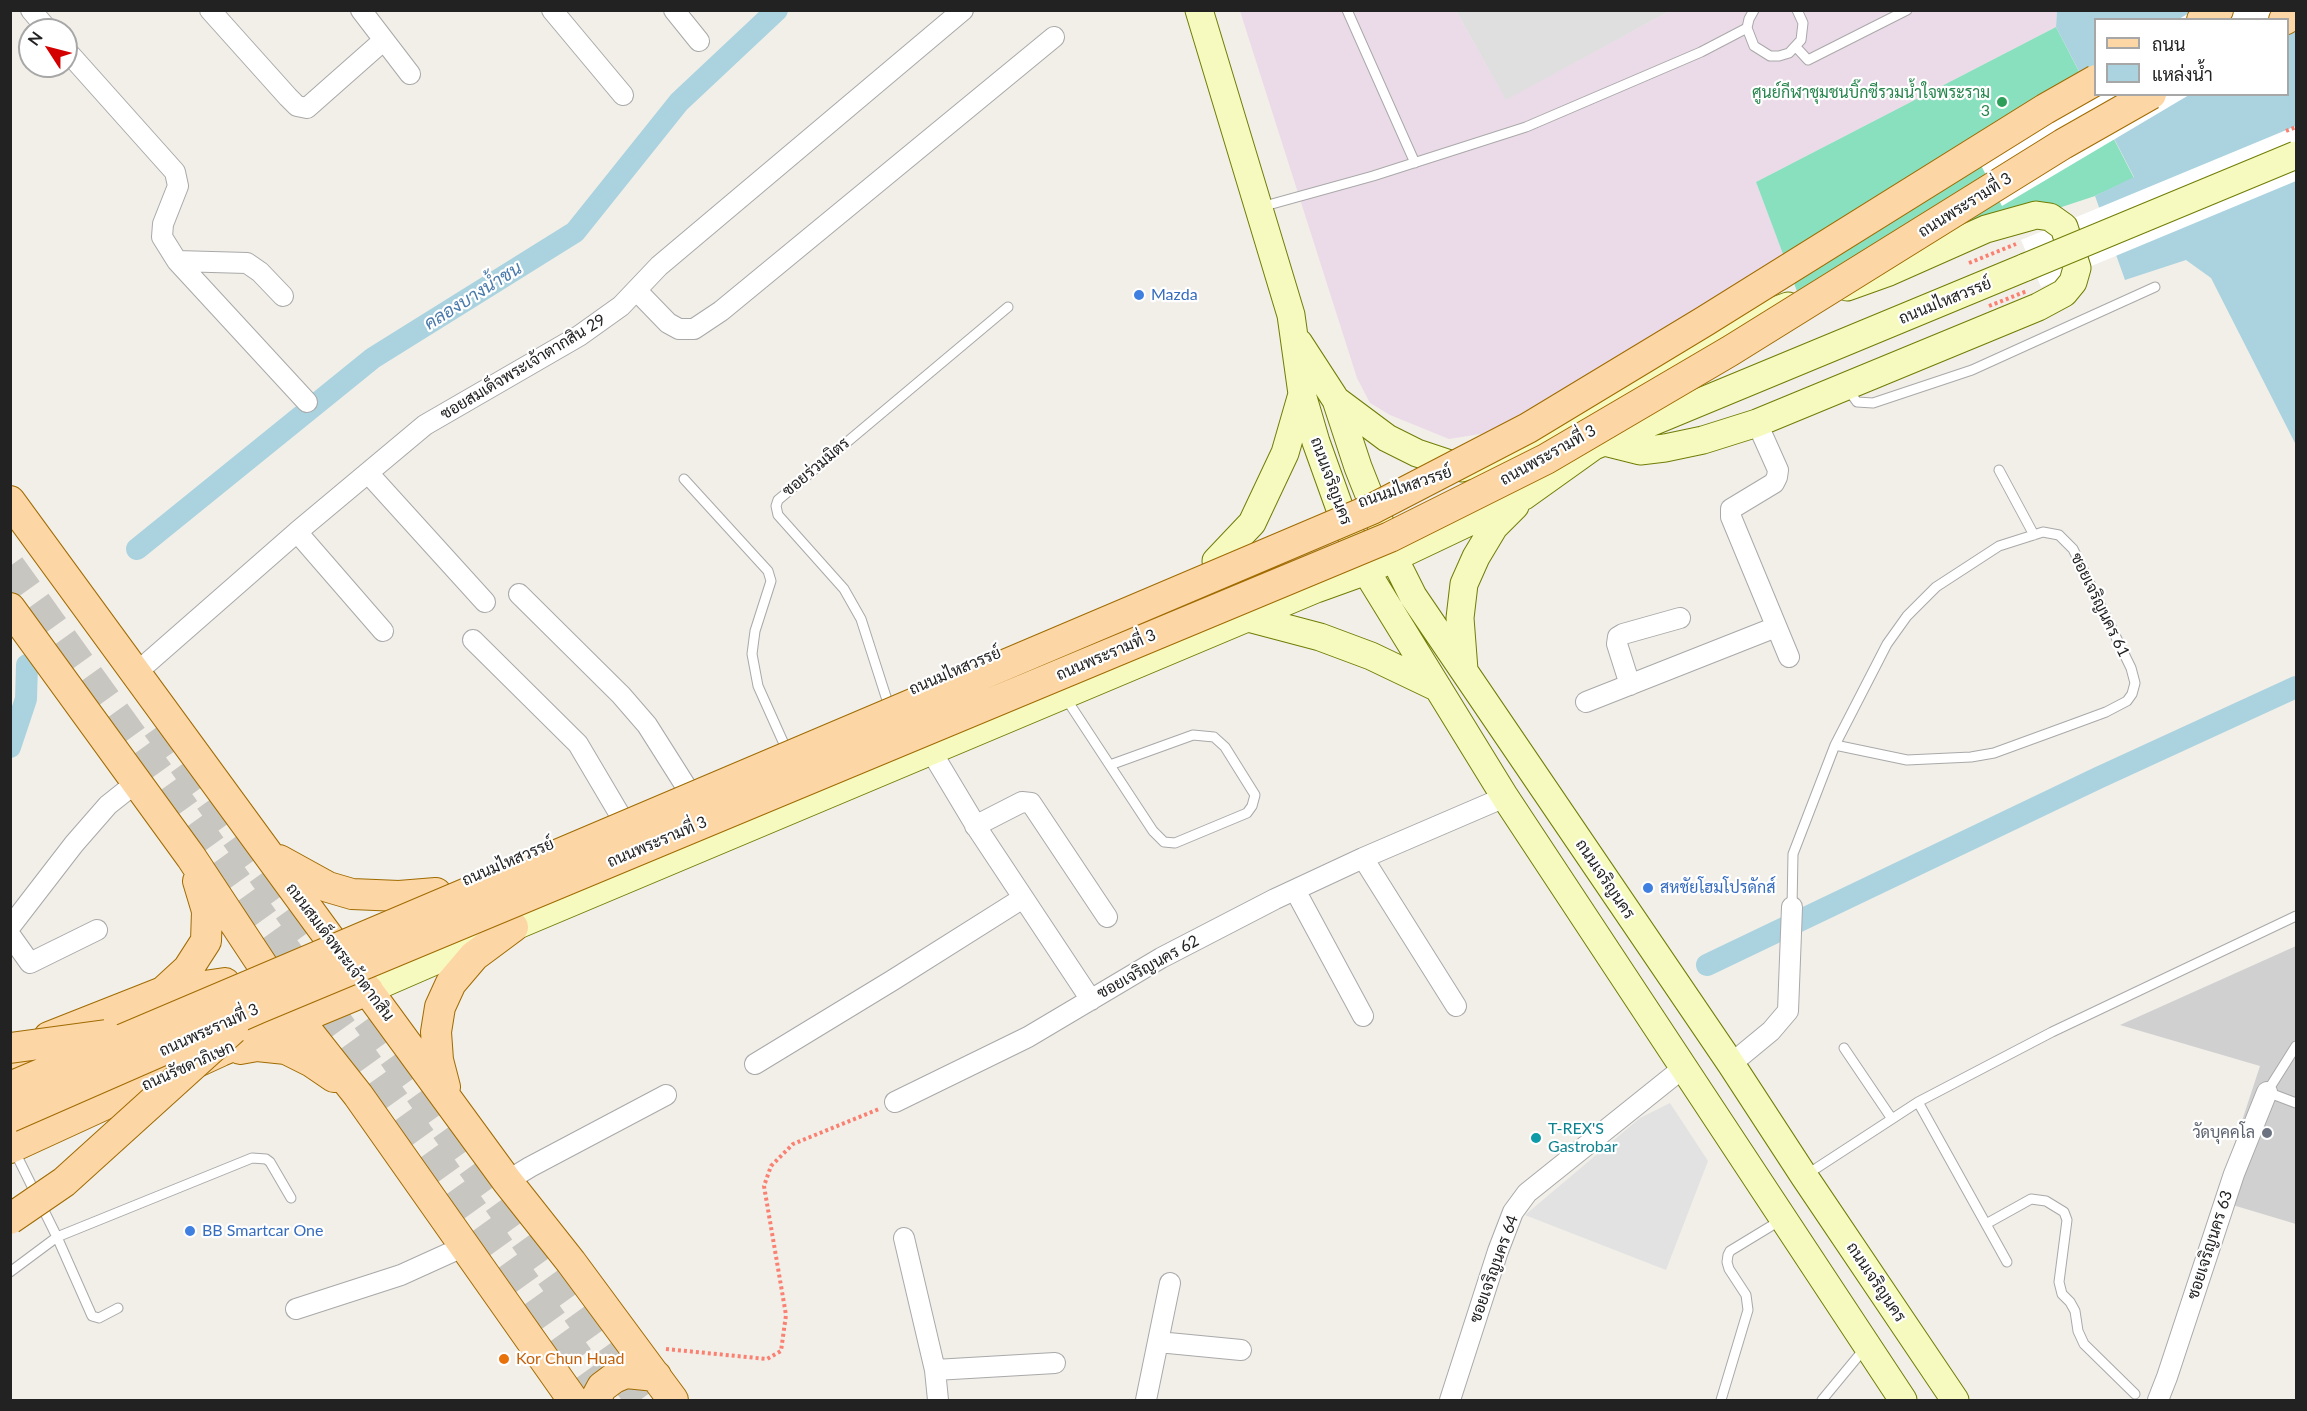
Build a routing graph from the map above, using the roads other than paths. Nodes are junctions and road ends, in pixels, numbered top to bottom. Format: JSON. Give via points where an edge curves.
{"nodes":[{"id":1,"x":210,"y":10,"type":"edge"},
{"id":2,"x":552,"y":10,"type":"edge"},
{"id":3,"x":674,"y":10,"type":"edge"},
{"id":4,"x":963,"y":10,"type":"edge"},
{"id":5,"x":1199,"y":10,"type":"edge"},
{"id":6,"x":1347,"y":10,"type":"edge"},
{"id":7,"x":1754,"y":10,"type":"edge"},
{"id":8,"x":1797,"y":10,"type":"edge"},
{"id":9,"x":1907,"y":10,"type":"edge"},
{"id":10,"x":2218,"y":10,"type":"edge"},
{"id":11,"x":364,"y":11,"type":"edge"},
{"id":12,"x":2205,"y":18,"type":"edge"},
{"id":13,"x":1747,"y":28,"type":"junction"},
{"id":14,"x":1054,"y":37,"type":"dead end"},
{"id":15,"x":384,"y":40,"type":"junction"},
{"id":16,"x":699,"y":41,"type":"dead end"},
{"id":17,"x":1796,"y":47,"type":"junction"},
{"id":18,"x":78,"y":63,"type":"edge"},
{"id":19,"x":410,"y":74,"type":"dead end"},
{"id":20,"x":2094,"y":81,"type":"edge"},
{"id":21,"x":623,"y":95,"type":"dead end"},
{"id":22,"x":2147,"y":96,"type":"edge"},
{"id":23,"x":2296,"y":155,"type":"edge"},
{"id":24,"x":1415,"y":163,"type":"junction"},
{"id":25,"x":1259,"y":207,"type":"junction"},
{"id":26,"x":177,"y":261,"type":"junction"},
{"id":27,"x":2155,"y":287,"type":"dead end"},
{"id":28,"x":637,"y":291,"type":"junction"},
{"id":29,"x":283,"y":296,"type":"dead end"},
{"id":30,"x":1008,"y":307,"type":"dead end"},
{"id":31,"x":1295,"y":337,"type":"junction"},
{"id":32,"x":1846,"y":386,"type":"junction"},
{"id":33,"x":1302,"y":394,"type":"junction"},
{"id":34,"x":1336,"y":400,"type":"junction"},
{"id":35,"x":307,"y":402,"type":"dead end"},
{"id":36,"x":1757,"y":423,"type":"junction"},
{"id":37,"x":1599,"y":444,"type":"junction"},
{"id":38,"x":1522,"y":454,"type":"junction"},
{"id":39,"x":1462,"y":468,"type":"junction"},
{"id":40,"x":1999,"y":470,"type":"dead end"},
{"id":41,"x":368,"y":473,"type":"junction"},
{"id":42,"x":684,"y":479,"type":"dead end"},
{"id":43,"x":1524,"y":496,"type":"junction"},
{"id":44,"x":1371,"y":499,"type":"junction"},
{"id":45,"x":10,"y":501,"type":"edge"},
{"id":46,"x":1340,"y":509,"type":"junction"},
{"id":47,"x":297,"y":532,"type":"junction"},
{"id":48,"x":2034,"y":535,"type":"junction"},
{"id":49,"x":1394,"y":558,"type":"junction"},
{"id":50,"x":1216,"y":561,"type":"junction"},
{"id":51,"x":1366,"y":571,"type":"junction"},
{"id":52,"x":519,"y":594,"type":"dead end"},
{"id":53,"x":484,"y":602,"type":"dead end"},
{"id":54,"x":10,"y":608,"type":"edge"},
{"id":55,"x":1248,"y":618,"type":"junction"},
{"id":56,"x":1680,"y":618,"type":"dead end"},
{"id":57,"x":1776,"y":627,"type":"junction"},
{"id":58,"x":383,"y":631,"type":"dead end"},
{"id":59,"x":473,"y":640,"type":"dead end"},
{"id":60,"x":1789,"y":657,"type":"dead end"},
{"id":61,"x":1464,"y":670,"type":"junction"},
{"id":62,"x":135,"y":673,"type":"junction"},
{"id":63,"x":1630,"y":685,"type":"junction"},
{"id":64,"x":1438,"y":688,"type":"junction"},
{"id":65,"x":1064,"y":695,"type":"junction"},
{"id":66,"x":887,"y":700,"type":"junction"},
{"id":67,"x":1586,"y":702,"type":"dead end"},
{"id":68,"x":784,"y":744,"type":"junction"},
{"id":69,"x":1835,"y":745,"type":"junction"},
{"id":70,"x":931,"y":751,"type":"junction"},
{"id":71,"x":1110,"y":765,"type":"junction"},
{"id":72,"x":137,"y":782,"type":"junction"},
{"id":73,"x":685,"y":785,"type":"junction"},
{"id":74,"x":1505,"y":797,"type":"junction"},
{"id":75,"x":620,"y":814,"type":"junction"},
{"id":76,"x":975,"y":826,"type":"junction"},
{"id":77,"x":260,"y":844,"type":"junction"},
{"id":78,"x":191,"y":858,"type":"junction"},
{"id":79,"x":1363,"y":858,"type":"junction"},
{"id":80,"x":1295,"y":890,"type":"junction"},
{"id":81,"x":436,"y":893,"type":"junction"},
{"id":82,"x":1023,"y":898,"type":"junction"},
{"id":83,"x":1792,"y":907,"type":"joint"},
{"id":84,"x":2296,"y":916,"type":"edge"},
{"id":85,"x":1107,"y":917,"type":"dead end"},
{"id":86,"x":10,"y":927,"type":"edge"},
{"id":87,"x":513,"y":927,"type":"junction"},
{"id":88,"x":97,"y":930,"type":"dead end"},
{"id":89,"x":10,"y":935,"type":"edge"},
{"id":90,"x":329,"y":937,"type":"junction"},
{"id":91,"x":263,"y":967,"type":"junction"},
{"id":92,"x":225,"y":983,"type":"junction"},
{"id":93,"x":368,"y":990,"type":"junction"},
{"id":94,"x":163,"y":992,"type":"junction"},
{"id":95,"x":1090,"y":999,"type":"junction"},
{"id":96,"x":1456,"y":1006,"type":"dead end"},
{"id":97,"x":259,"y":1008,"type":"junction"},
{"id":98,"x":1363,"y":1016,"type":"dead end"},
{"id":99,"x":298,"y":1019,"type":"junction"},
{"id":100,"x":145,"y":1029,"type":"junction"},
{"id":101,"x":2296,"y":1046,"type":"edge"},
{"id":102,"x":1844,"y":1048,"type":"dead end"},
{"id":103,"x":221,"y":1051,"type":"junction"},
{"id":104,"x":25,"y":1059,"type":"edge"},
{"id":105,"x":755,"y":1064,"type":"dead end"},
{"id":106,"x":1731,"y":1064,"type":"junction"},
{"id":107,"x":1683,"y":1068,"type":"junction"},
{"id":108,"x":10,"y":1087,"type":"edge"},
{"id":109,"x":2267,"y":1092,"type":"junction"},
{"id":110,"x":358,"y":1095,"type":"junction"},
{"id":111,"x":666,"y":1095,"type":"dead end"},
{"id":112,"x":448,"y":1099,"type":"junction"},
{"id":113,"x":896,"y":1102,"type":"road end"},
{"id":114,"x":1918,"y":1102,"type":"junction"},
{"id":115,"x":2296,"y":1102,"type":"edge"},
{"id":116,"x":10,"y":1117,"type":"edge"},
{"id":117,"x":1892,"y":1119,"type":"junction"},
{"id":118,"x":68,"y":1121,"type":"junction"},
{"id":119,"x":11,"y":1147,"type":"edge"},
{"id":120,"x":1804,"y":1176,"type":"junction"},
{"id":121,"x":507,"y":1181,"type":"junction"},
{"id":122,"x":291,"y":1198,"type":"dead end"},
{"id":123,"x":1784,"y":1218,"type":"junction"},
{"id":124,"x":10,"y":1220,"type":"edge"},
{"id":125,"x":1986,"y":1224,"type":"junction"},
{"id":126,"x":57,"y":1237,"type":"junction"},
{"id":127,"x":904,"y":1238,"type":"dead end"},
{"id":128,"x":465,"y":1246,"type":"junction"},
{"id":129,"x":2007,"y":1262,"type":"dead end"},
{"id":130,"x":10,"y":1272,"type":"edge"},
{"id":131,"x":1170,"y":1283,"type":"dead end"},
{"id":132,"x":118,"y":1308,"type":"dead end"},
{"id":133,"x":296,"y":1310,"type":"dead end"},
{"id":134,"x":1158,"y":1342,"type":"junction"},
{"id":135,"x":1867,"y":1346,"type":"junction"},
{"id":136,"x":1241,"y":1350,"type":"dead end"},
{"id":137,"x":1055,"y":1363,"type":"dead end"},
{"id":138,"x":935,"y":1370,"type":"junction"},
{"id":139,"x":656,"y":1376,"type":"junction"},
{"id":140,"x":553,"y":1387,"type":"edge"},
{"id":141,"x":2135,"y":1394,"type":"dead end"},
{"id":142,"x":2162,"y":1399,"type":"edge"},
{"id":143,"x":573,"y":1401,"type":"edge"},
{"id":144,"x":595,"y":1401,"type":"edge"},
{"id":145,"x":673,"y":1401,"type":"edge"},
{"id":146,"x":938,"y":1401,"type":"edge"},
{"id":147,"x":1146,"y":1401,"type":"edge"},
{"id":148,"x":1450,"y":1401,"type":"edge"},
{"id":149,"x":1721,"y":1401,"type":"edge"},
{"id":150,"x":1822,"y":1401,"type":"edge"},
{"id":151,"x":1903,"y":1401,"type":"edge"},
{"id":152,"x":1955,"y":1401,"type":"edge"}],
"edges":[{"from":1,"to":15,"type":"street","via":[[288,97],[297,106],[307,108]]},
{"from":2,"to":21,"type":"street"},
{"from":3,"to":16,"type":"street"},
{"from":4,"to":28,"type":"street","name":"ซอยสมเด็จพระเจ้าตากสิน 29","via":[[659,266]]},
{"from":5,"to":25,"type":"main road","name":"ถนนเจริญนคร"},
{"from":6,"to":24,"type":"lane"},
{"from":7,"to":13,"type":"lane"},
{"from":8,"to":17,"type":"lane","via":[[1803,31]]},
{"from":9,"to":17,"type":"lane","via":[[1808,60]]},
{"from":10,"to":12,"type":"main road"},
{"from":11,"to":15,"type":"street"},
{"from":13,"to":17,"type":"lane","via":[[1754,46],[1770,56]]},
{"from":13,"to":24,"type":"lane","via":[[1701,52],[1526,127]]},
{"from":14,"to":28,"type":"street","via":[[694,329],[679,329],[668,323]]},
{"from":15,"to":19,"type":"street"},
{"from":18,"to":26,"type":"street","via":[[175,172],[178,186],[162,237]]},
{"from":20,"to":100,"type":"main road","name":"ถนนพระรามที่ 3","bridge":true,"via":[[1528,428],[1372,509]]},
{"from":22,"to":97,"type":"main road","name":"ถนนพระรามที่ 3","bridge":true,"via":[[1546,459],[1390,537]]},
{"from":23,"to":37,"type":"main road","name":"ถนนมไหสวรรย์","bridge":true},
{"from":24,"to":25,"type":"lane"},
{"from":25,"to":31,"type":"main road","name":"ถนนเจริญนคร"},
{"from":26,"to":29,"type":"street","via":[[247,263]]},
{"from":26,"to":35,"type":"street"},
{"from":27,"to":32,"type":"lane","via":[[1972,370],[1873,403],[1857,402]]},
{"from":28,"to":41,"type":"street","name":"ซอยสมเด็จพระเจ้าตากสิน 29","via":[[579,336],[425,425]]},
{"from":30,"to":66,"type":"lane","name":"ซอยร่วมมิตร","via":[[786,492],[776,506],[778,515],[844,589],[861,619]]},
{"from":31,"to":33,"type":"main road","name":"ถนนเจริญนคร"},
{"from":31,"to":34,"type":"main road","name":"ถนนเจริญนคร"},
{"from":32,"to":36,"type":"main road"},
{"from":32,"to":38,"type":"main road","via":[[2064,293],[2077,268],[2064,227],[2050,217],[2036,215],[1986,229],[1889,272],[1747,321],[1655,369]]},
{"from":33,"to":46,"type":"main road","name":"ถนนเจริญนคร"},
{"from":33,"to":50,"type":"main road","via":[[1285,453],[1252,523]]},
{"from":34,"to":39,"type":"main road","via":[[1387,438]]},
{"from":34,"to":44,"type":"main road","name":"ถนนเจริญนคร"},
{"from":36,"to":37,"type":"main road","via":[[1665,448],[1640,451]]},
{"from":36,"to":57,"type":"street","via":[[1778,470],[1777,477],[1774,483],[1731,509],[1731,517]]},
{"from":37,"to":38,"type":"main road","name":"ถนนมไหสวรรย์"},
{"from":37,"to":43,"type":"main road","name":"ถนนมไหสวรรย์"},
{"from":38,"to":39,"type":"main road","name":"ถนนมไหสวรรย์"},
{"from":39,"to":44,"type":"main road","name":"ถนนมไหสวรรย์"},
{"from":40,"to":48,"type":"lane"},
{"from":41,"to":47,"type":"street","name":"ซอยสมเด็จพระเจ้าตากสิน 29"},
{"from":41,"to":53,"type":"street"},
{"from":42,"to":68,"type":"lane","via":[[768,571],[771,581],[752,654],[758,686]]},
{"from":43,"to":49,"type":"main road","name":"ถนนมไหสวรรย์"},
{"from":43,"to":61,"type":"main road","via":[[1494,527],[1464,584],[1460,618]]},
{"from":44,"to":46,"type":"main road","name":"ถนนมไหสวรรย์"},
{"from":44,"to":49,"type":"main road","name":"ถนนเจริญนคร"},
{"from":45,"to":62,"type":"main road","name":"ถนนสมเด็จพระเจ้าตากสิน"},
{"from":46,"to":50,"type":"main road","name":"ถนนมไหสวรรย์"},
{"from":46,"to":51,"type":"main road","name":"ถนนเจริญนคร"},
{"from":47,"to":58,"type":"street"},
{"from":47,"to":62,"type":"street","name":"ซอยสมเด็จพระเจ้าตากสิน 29"},
{"from":48,"to":69,"type":"lane","name":"ซอยเจริญนคร 61","via":[[1999,546],[1936,587],[1907,616],[1887,644]]},
{"from":48,"to":69,"type":"lane","name":"ซอยเจริญนคร 61","via":[[2059,535],[2073,549],[2131,668],[2135,683],[2127,700],[2106,712],[2021,744],[1971,757],[1907,760]]},
{"from":49,"to":51,"type":"main road","name":"ถนนมไหสวรรย์"},
{"from":49,"to":61,"type":"main road","name":"ถนนเจริญนคร","via":[[1413,596]]},
{"from":50,"to":66,"type":"main road","name":"ถนนมไหสวรรย์"},
{"from":51,"to":55,"type":"main road","name":"ถนนมไหสวรรย์"},
{"from":51,"to":64,"type":"main road","name":"ถนนเจริญนคร"},
{"from":52,"to":73,"type":"street","via":[[621,695],[647,725]]},
{"from":54,"to":72,"type":"main road"},
{"from":55,"to":64,"type":"main road","via":[[1320,637]]},
{"from":55,"to":65,"type":"main road","name":"ถนนมไหสวรรย์"},
{"from":56,"to":63,"type":"street","via":[[1618,637]]},
{"from":57,"to":60,"type":"street"},
{"from":57,"to":63,"type":"street"},
{"from":59,"to":75,"type":"street","via":[[578,744]]},
{"from":61,"to":106,"type":"main road","name":"ถนนเจริญนคร"},
{"from":62,"to":77,"type":"main road","name":"ถนนสมเด็จพระเจ้าตากสิน"},
{"from":63,"to":67,"type":"street"},
{"from":64,"to":74,"type":"main road","name":"ถนนเจริญนคร"},
{"from":65,"to":70,"type":"main road","name":"ถนนมไหสวรรย์"},
{"from":65,"to":71,"type":"lane"},
{"from":66,"to":68,"type":"main road","name":"ถนนมไหสวรรย์"},
{"from":68,"to":73,"type":"main road","name":"ถนนมไหสวรรย์"},
{"from":69,"to":83,"type":"lane","name":"ซอยเจริญนคร 61","via":[[1793,854]]},
{"from":70,"to":76,"type":"street"},
{"from":70,"to":87,"type":"main road","name":"ถนนมไหสวรรย์"},
{"from":71,"to":71,"type":"lane","via":[[1193,735],[1214,737],[1225,747],[1255,795],[1252,807],[1247,813],[1175,843],[1164,842]]},
{"from":72,"to":78,"type":"main road"},
{"from":72,"to":86,"type":"street","via":[[81,836]]},
{"from":73,"to":75,"type":"main road","name":"ถนนมไหสวรรย์"},
{"from":74,"to":79,"type":"street","name":"ซอยเจริญนคร 62"},
{"from":74,"to":107,"type":"main road","name":"ถนนเจริญนคร"},
{"from":75,"to":81,"type":"main road","name":"ถนนมไหสวรรย์"},
{"from":76,"to":82,"type":"street"},
{"from":76,"to":85,"type":"street","via":[[1022,802],[1031,802]]},
{"from":77,"to":81,"type":"main road","via":[[283,864],[308,878],[352,894]]},
{"from":77,"to":90,"type":"main road","name":"ถนนสมเด็จพระเจ้าตากสิน"},
{"from":78,"to":91,"type":"main road"},
{"from":78,"to":94,"type":"main road","via":[[207,911],[206,941],[189,969]]},
{"from":79,"to":80,"type":"street","name":"ซอยเจริญนคร 62"},
{"from":79,"to":96,"type":"street"},
{"from":80,"to":95,"type":"street","name":"ซอยเจริญนคร 62"},
{"from":80,"to":98,"type":"street"},
{"from":81,"to":90,"type":"main road","name":"ถนนมไหสวรรย์"},
{"from":82,"to":95,"type":"street"},
{"from":82,"to":105,"type":"street"},
{"from":83,"to":106,"type":"street","name":"ซอยเจริญนคร 61","via":[[1788,1011],[1771,1031]]},
{"from":84,"to":114,"type":"lane","via":[[2052,1032]]},
{"from":87,"to":93,"type":"main road","name":"ถนนมไหสวรรย์"},
{"from":87,"to":112,"type":"main road","via":[[474,956],[451,983],[440,1007],[436,1032],[438,1060]]},
{"from":88,"to":89,"type":"street","via":[[30,963]]},
{"from":90,"to":91,"type":"main road"},
{"from":90,"to":93,"type":"main road","name":"ถนนสมเด็จพระเจ้าตากสิน"},
{"from":91,"to":92,"type":"main road"},
{"from":91,"to":99,"type":"main road"},
{"from":92,"to":94,"type":"main road"},
{"from":92,"to":104,"type":"main road"},
{"from":93,"to":99,"type":"main road","name":"ถนนรัชดาภิเษก"},
{"from":93,"to":112,"type":"main road","name":"ถนนสมเด็จพระเจ้าตากสิน"},
{"from":94,"to":104,"type":"main road"},
{"from":95,"to":113,"type":"street","name":"ซอยเจริญนคร 62","via":[[1028,1037]]},
{"from":97,"to":116,"type":"main road","name":"ถนนพระรามที่ 3","bridge":true},
{"from":97,"to":124,"type":"main road","bridge":true,"via":[[64,1182]]},
{"from":99,"to":103,"type":"main road","name":"ถนนรัชดาภิเษก"},
{"from":99,"to":110,"type":"main road"},
{"from":100,"to":104,"type":"main road","bridge":true},
{"from":100,"to":104,"type":"main road","name":"ถนนพระรามที่ 3","bridge":true},
{"from":101,"to":109,"type":"lane"},
{"from":102,"to":117,"type":"lane"},
{"from":103,"to":110,"type":"main road","via":[[257,1046],[286,1049],[312,1062]]},
{"from":103,"to":118,"type":"main road","name":"ถนนรัชดาภิเษก"},
{"from":104,"to":108,"type":"main road","name":"ถนนพระรามที่ 3","bridge":true},
{"from":104,"to":118,"type":"main road","via":[[64,1071],[74,1086],[75,1102]]},
{"from":106,"to":120,"type":"main road","name":"ถนนเจริญนคร"},
{"from":107,"to":123,"type":"main road","name":"ถนนเจริญนคร"},
{"from":107,"to":148,"type":"street","name":"ซอยเจริญนคร 64","via":[[1527,1193],[1513,1212]]},
{"from":109,"to":115,"type":"lane"},
{"from":109,"to":142,"type":"street","name":"ซอยเจริญนคร 63","via":[[2234,1174]]},
{"from":110,"to":128,"type":"main road"},
{"from":111,"to":121,"type":"street"},
{"from":112,"to":121,"type":"main road","name":"ถนนสมเด็จพระเจ้าตากสิน"},
{"from":114,"to":117,"type":"lane"},
{"from":114,"to":125,"type":"lane"},
{"from":117,"to":120,"type":"lane"},
{"from":118,"to":119,"type":"main road","name":"ถนนรัชดาภิเษก"},
{"from":119,"to":126,"type":"lane"},
{"from":120,"to":152,"type":"main road","name":"ถนนเจริญนคร"},
{"from":121,"to":139,"type":"main road","name":"ถนนสมเด็จพระเจ้าตากสิน"},
{"from":122,"to":126,"type":"lane","via":[[270,1162],[252,1158]]},
{"from":123,"to":135,"type":"main road","name":"ถนนเจริญนคร"},
{"from":123,"to":149,"type":"lane","via":[[1728,1255],[1729,1269],[1746,1294],[1748,1310]]},
{"from":125,"to":129,"type":"lane"},
{"from":125,"to":141,"type":"lane","via":[[2031,1199],[2046,1201],[2064,1212],[2067,1220],[2062,1294],[2075,1311],[2084,1344]]},
{"from":126,"to":130,"type":"lane"},
{"from":126,"to":132,"type":"lane","via":[[92,1316],[99,1318]]},
{"from":127,"to":138,"type":"street"},
{"from":128,"to":133,"type":"street","via":[[401,1275]]},
{"from":128,"to":140,"type":"main road"},
{"from":131,"to":134,"type":"street"},
{"from":134,"to":136,"type":"street"},
{"from":134,"to":147,"type":"street"},
{"from":135,"to":150,"type":"lane"},
{"from":135,"to":151,"type":"main road","name":"ถนนเจริญนคร"},
{"from":137,"to":138,"type":"street"},
{"from":138,"to":146,"type":"street"},
{"from":139,"to":144,"type":"main road","via":[[626,1373],[602,1387]]},
{"from":139,"to":145,"type":"main road","name":"ถนนสมเด็จพระเจ้าตากสิน"},
{"from":140,"to":143,"type":"main road"}]}
